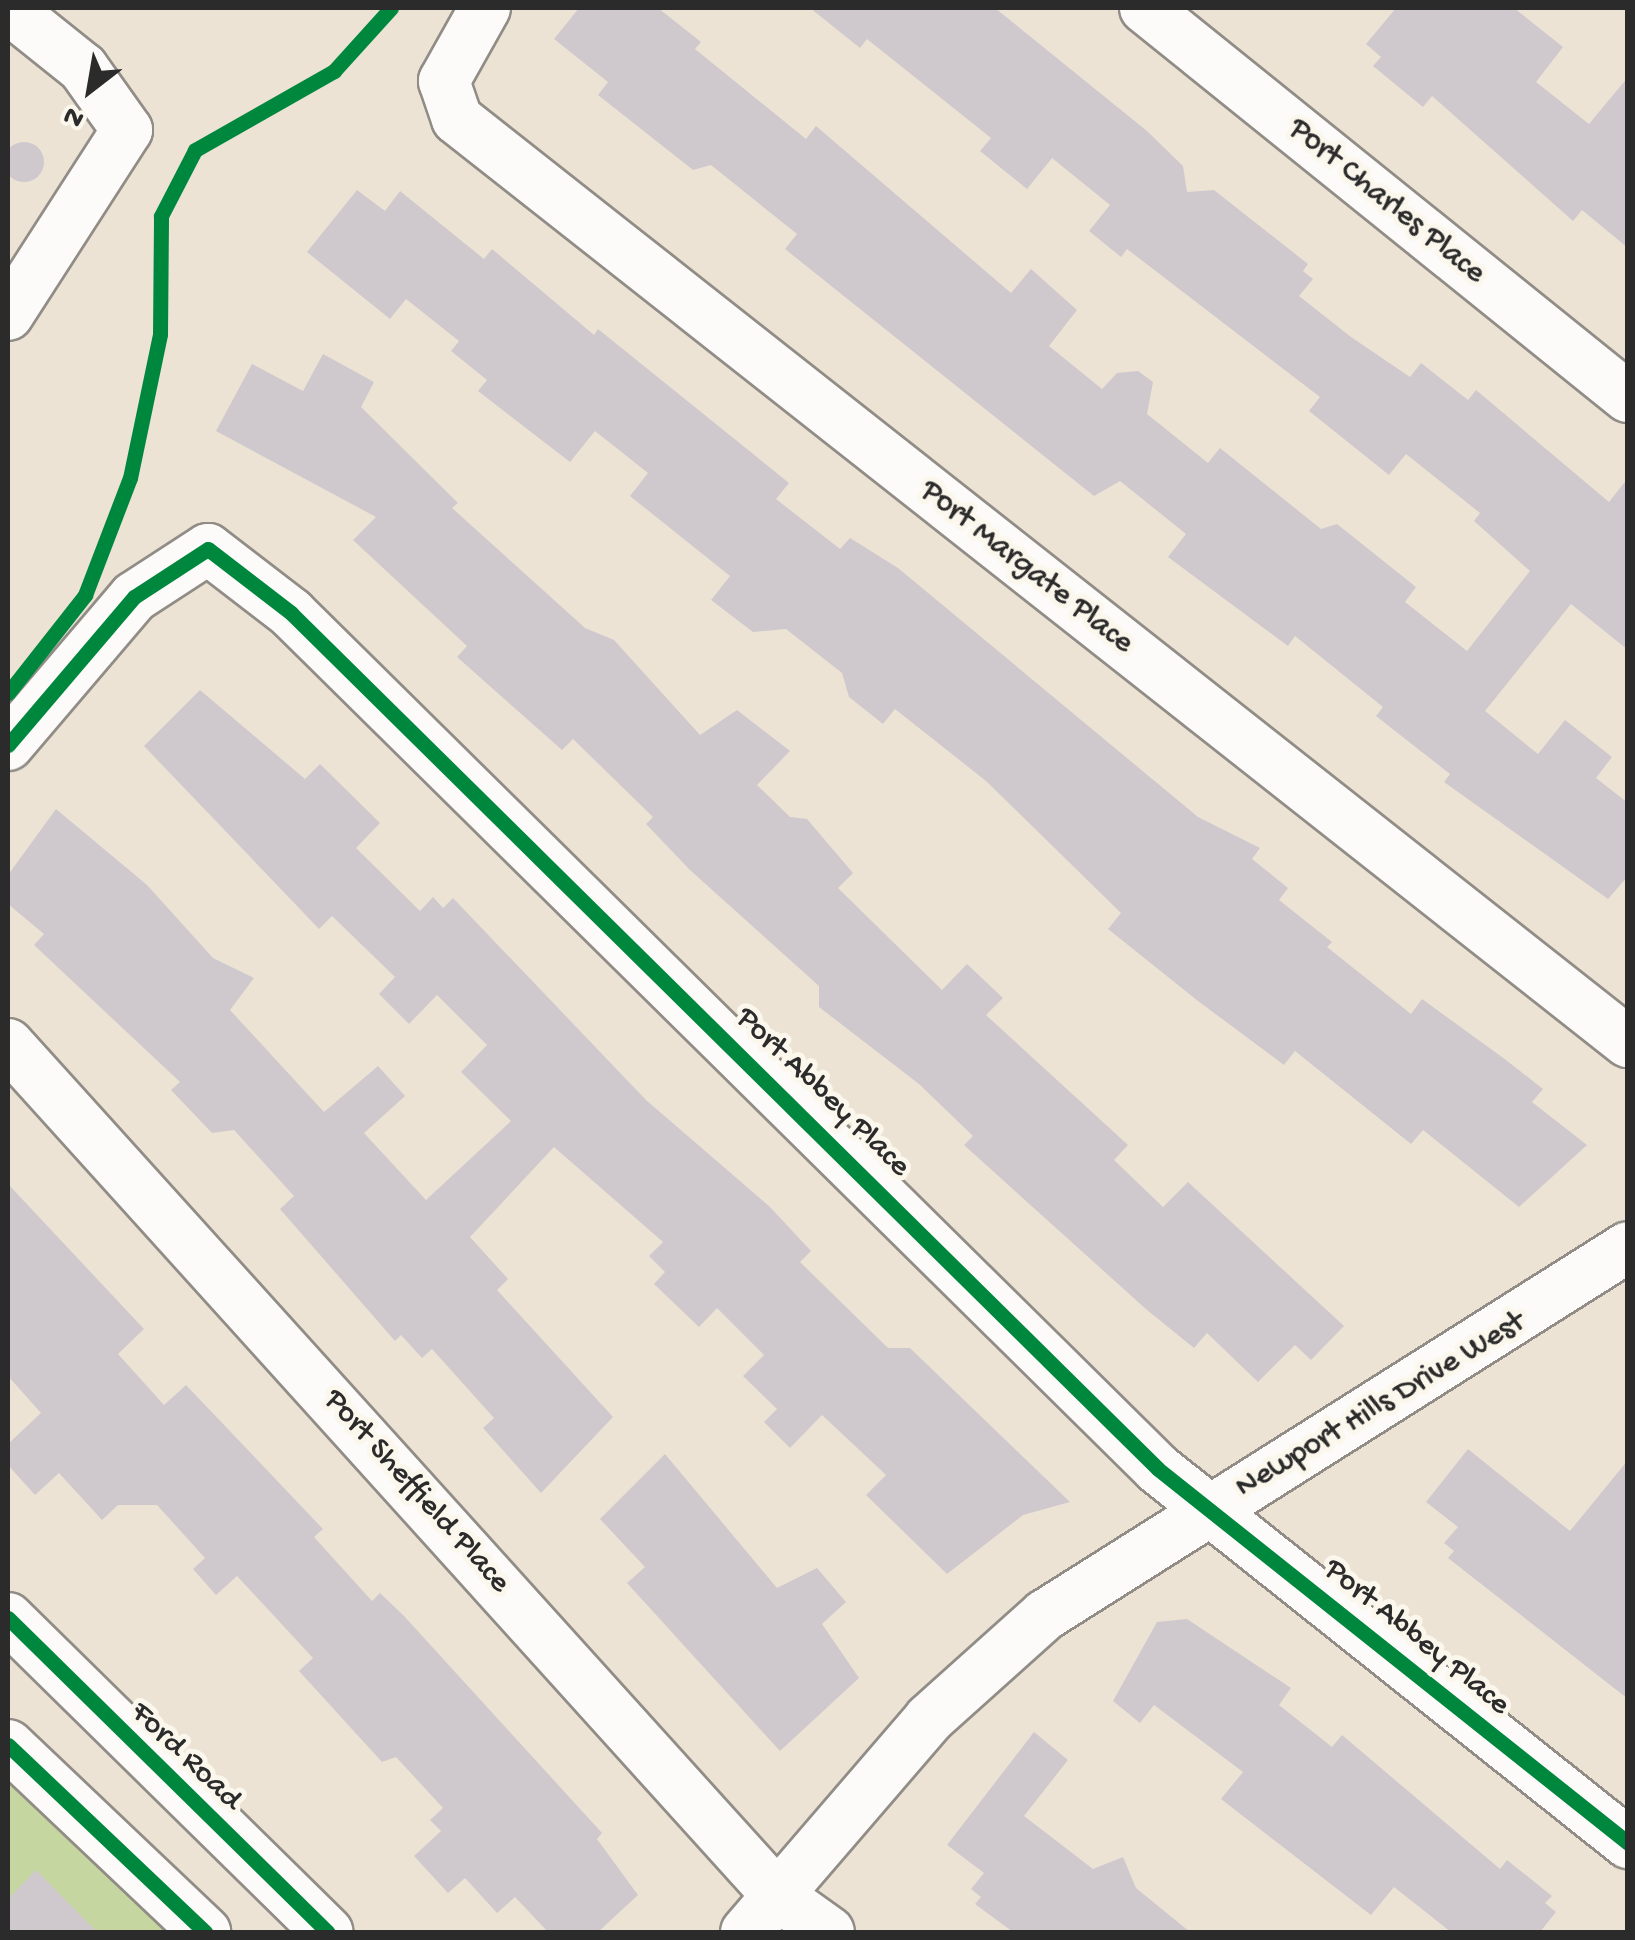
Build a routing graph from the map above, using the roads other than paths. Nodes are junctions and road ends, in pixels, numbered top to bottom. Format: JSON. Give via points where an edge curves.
{"nodes":[{"id":1,"x":8,"y":8,"type":"edge"},
{"id":2,"x":484,"y":8,"type":"edge"},
{"id":3,"x":1146,"y":8,"type":"edge"},
{"id":4,"x":8,"y":315,"type":"edge"},
{"id":5,"x":1628,"y":397,"type":"edge"},
{"id":6,"x":8,"y":745,"type":"edge"},
{"id":7,"x":1628,"y":1042,"type":"edge"},
{"id":8,"x":8,"y":1044,"type":"edge"},
{"id":9,"x":1628,"y":1247,"type":"edge"},
{"id":10,"x":1210,"y":1509,"type":"junction"},
{"id":11,"x":8,"y":1618,"type":"edge"},
{"id":12,"x":8,"y":1746,"type":"edge"},
{"id":13,"x":1628,"y":1843,"type":"edge"},
{"id":14,"x":761,"y":1913,"type":"edge"},
{"id":15,"x":205,"y":1932,"type":"edge"},
{"id":16,"x":328,"y":1932,"type":"edge"},
{"id":17,"x":829,"y":1932,"type":"edge"}],
"edges":[{"from":1,"to":4,"type":"street","via":[[83,68],[127,130]]},
{"from":2,"to":7,"type":"street","name":"Port Margate Place","via":[[444,81],[456,120]]},
{"from":3,"to":5,"type":"street","name":"Port Charles Place"},
{"from":6,"to":10,"type":"street","name":"Port Abbey Place","via":[[134,598],[208,549],[291,613],[1158,1469]]},
{"from":8,"to":14,"type":"street","name":"Port Sheffield Place"},
{"from":9,"to":10,"type":"street","name":"Newport Hills Drive West","via":[[1516,1326]]},
{"from":10,"to":13,"type":"street","name":"Port Abbey Place"},
{"from":10,"to":14,"type":"street","name":"Newport Hills Drive West","via":[[1008,1646],[929,1719]]},
{"from":11,"to":16,"type":"street","name":"Ford Road"},
{"from":12,"to":15,"type":"street"},
{"from":14,"to":17,"type":"street","name":"Port Sheffield Place"}]}
